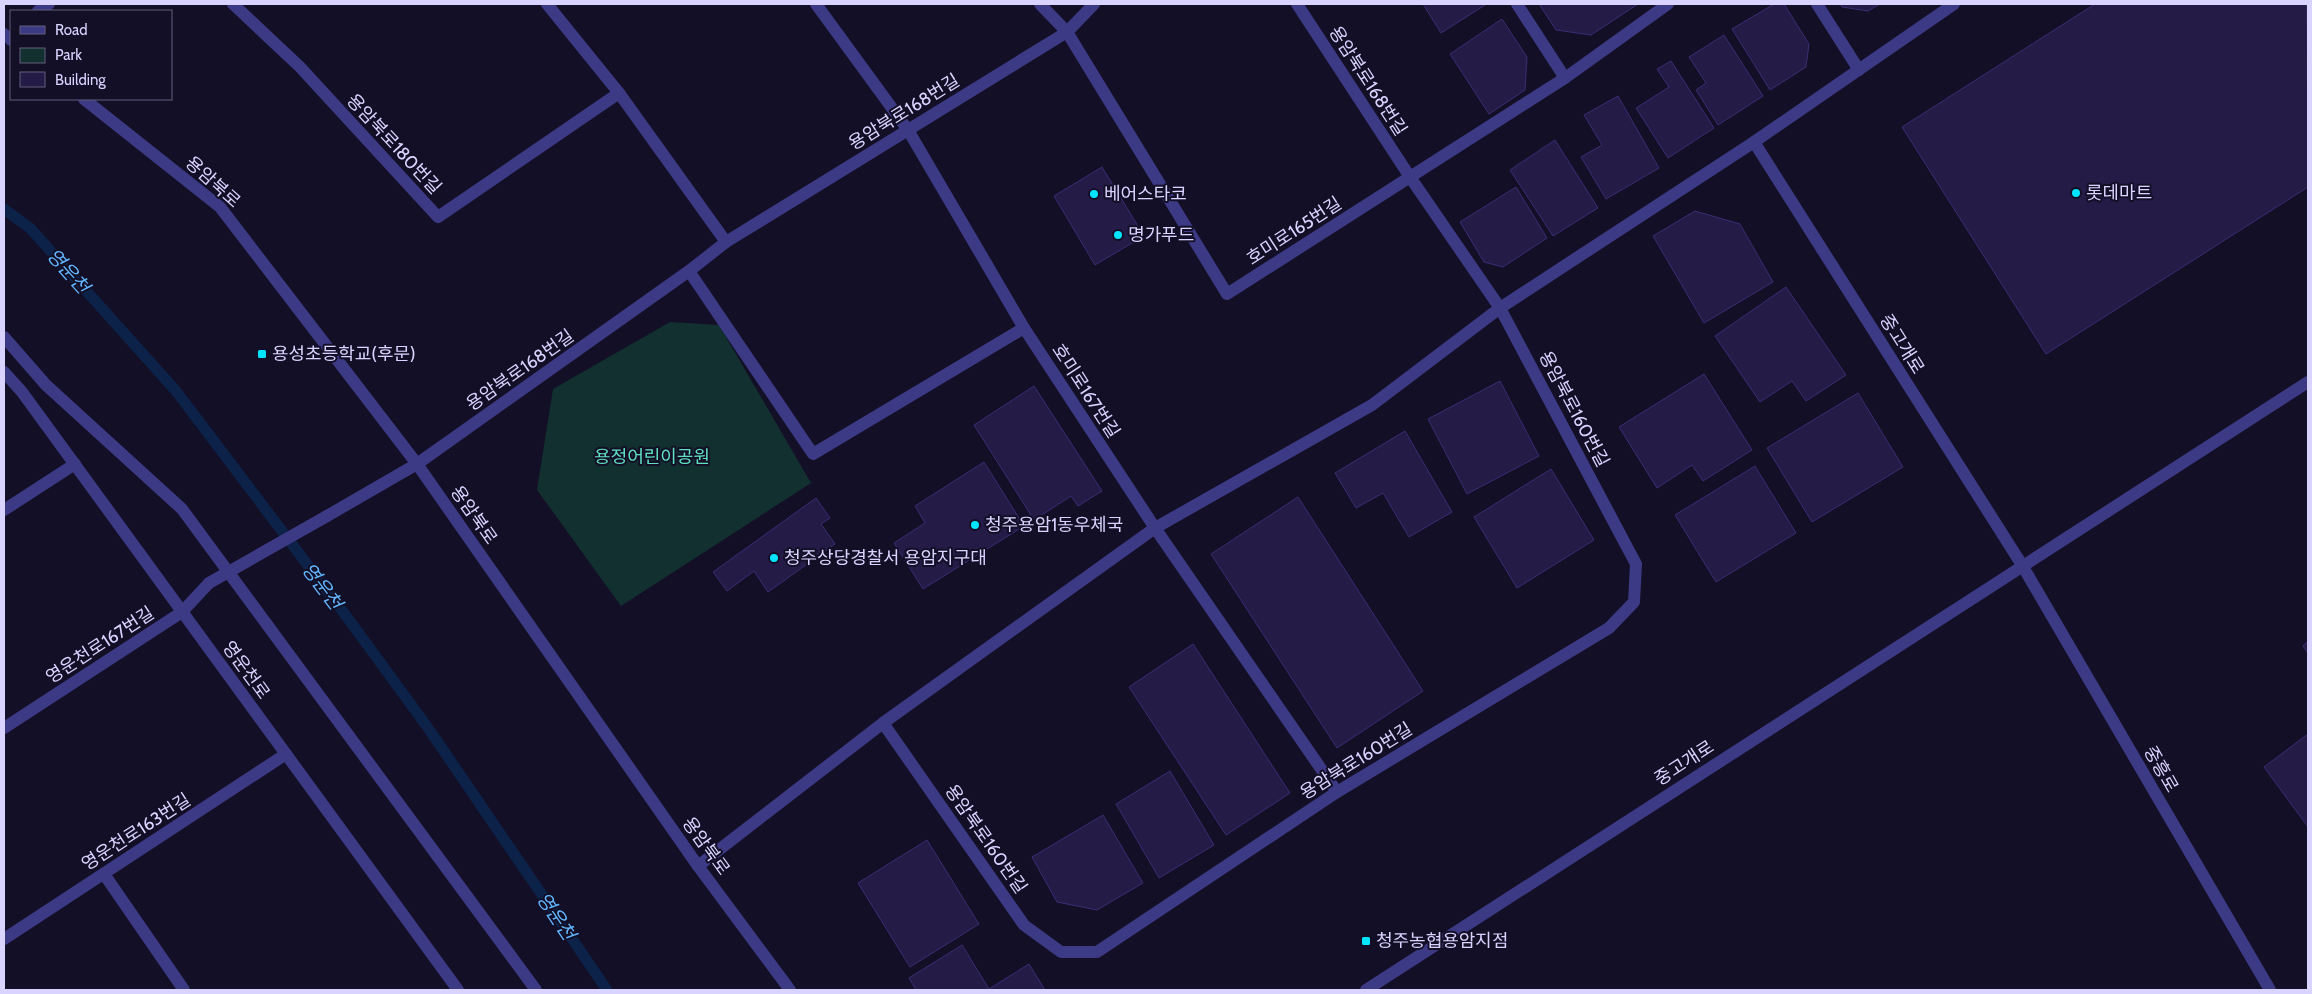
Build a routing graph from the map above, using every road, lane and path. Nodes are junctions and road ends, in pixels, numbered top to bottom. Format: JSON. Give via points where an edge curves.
{"nodes":[{"id":1,"x":233,"y":4,"type":"edge"},
{"id":2,"x":546,"y":4,"type":"edge"},
{"id":3,"x":816,"y":4,"type":"edge"},
{"id":4,"x":1040,"y":4,"type":"edge"},
{"id":5,"x":1094,"y":4,"type":"edge"},
{"id":6,"x":1297,"y":4,"type":"edge"},
{"id":7,"x":1517,"y":4,"type":"edge"},
{"id":8,"x":1668,"y":4,"type":"edge"},
{"id":9,"x":1817,"y":4,"type":"edge"},
{"id":10,"x":1954,"y":4,"type":"edge"},
{"id":11,"x":1067,"y":32,"type":"junction"},
{"id":12,"x":1859,"y":70,"type":"junction"},
{"id":13,"x":1565,"y":78,"type":"junction"},
{"id":14,"x":619,"y":93,"type":"junction"},
{"id":15,"x":85,"y":100,"type":"edge"},
{"id":16,"x":908,"y":130,"type":"junction"},
{"id":17,"x":1754,"y":142,"type":"junction"},
{"id":18,"x":1410,"y":177,"type":"junction"},
{"id":19,"x":726,"y":242,"type":"junction"},
{"id":20,"x":689,"y":271,"type":"junction"},
{"id":21,"x":1500,"y":308,"type":"junction"},
{"id":22,"x":1024,"y":328,"type":"junction"},
{"id":23,"x":4,"y":337,"type":"edge"},
{"id":24,"x":4,"y":372,"type":"edge"},
{"id":25,"x":2308,"y":382,"type":"edge"},
{"id":26,"x":75,"y":464,"type":"junction"},
{"id":27,"x":417,"y":464,"type":"junction"},
{"id":28,"x":4,"y":510,"type":"edge"},
{"id":29,"x":327,"y":516,"type":"joint"},
{"id":30,"x":1155,"y":528,"type":"junction"},
{"id":31,"x":2022,"y":565,"type":"junction"},
{"id":32,"x":182,"y":612,"type":"junction"},
{"id":33,"x":884,"y":724,"type":"junction"},
{"id":34,"x":4,"y":728,"type":"edge"},
{"id":35,"x":286,"y":754,"type":"junction"},
{"id":36,"x":1337,"y":792,"type":"junction"},
{"id":37,"x":698,"y":866,"type":"junction"},
{"id":38,"x":104,"y":874,"type":"junction"},
{"id":39,"x":4,"y":938,"type":"edge"},
{"id":40,"x":184,"y":990,"type":"edge"},
{"id":41,"x":458,"y":990,"type":"edge"},
{"id":42,"x":536,"y":990,"type":"edge"},
{"id":43,"x":790,"y":990,"type":"edge"},
{"id":44,"x":1366,"y":990,"type":"edge"},
{"id":45,"x":2270,"y":990,"type":"edge"}],
"edges":[{"from":1,"to":14,"type":"street","name":"용암북로180번길","via":[[300,67],[438,218]]},
{"from":2,"to":14,"type":"street"},
{"from":3,"to":16,"type":"street","name":"호미로167번길"},
{"from":4,"to":11,"type":"street","name":"호미로165번길"},
{"from":5,"to":11,"type":"street","name":"용암북로168번길"},
{"from":6,"to":18,"type":"street","name":"용암북로168번길"},
{"from":7,"to":13,"type":"street"},
{"from":8,"to":13,"type":"street","name":"호미로165번길"},
{"from":9,"to":12,"type":"street"},
{"from":10,"to":12,"type":"street"},
{"from":11,"to":16,"type":"street","name":"용암북로168번길"},
{"from":11,"to":18,"type":"street","name":"호미로165번길","via":[[1227,294]]},
{"from":12,"to":17,"type":"street"},
{"from":13,"to":18,"type":"street","name":"호미로165번길"},
{"from":14,"to":19,"type":"street"},
{"from":15,"to":27,"type":"street","name":"용암북로","via":[[220,207]]},
{"from":16,"to":19,"type":"street","name":"용암북로168번길"},
{"from":16,"to":22,"type":"street","name":"호미로167번길"},
{"from":17,"to":21,"type":"street"},
{"from":17,"to":31,"type":"street","name":"중고개로"},
{"from":18,"to":21,"type":"street","name":"용암북로168번길"},
{"from":19,"to":20,"type":"street","name":"용암북로168번길"},
{"from":20,"to":22,"type":"street","via":[[812,454]]},
{"from":20,"to":27,"type":"street","name":"용암북로168번길"},
{"from":21,"to":30,"type":"street","via":[[1372,405]]},
{"from":21,"to":36,"type":"street","name":"용암북로160번길","via":[[1636,564],[1634,602],[1609,628]]},
{"from":22,"to":30,"type":"street","name":"호미로167번길"},
{"from":23,"to":42,"type":"street","via":[[46,385],[182,510]]},
{"from":24,"to":26,"type":"street","name":"영운천로"},
{"from":25,"to":31,"type":"street","name":"중고개로"},
{"from":26,"to":28,"type":"street"},
{"from":26,"to":32,"type":"street","name":"영운천로"},
{"from":27,"to":29,"type":"street","name":"용암북로168번길"},
{"from":27,"to":37,"type":"street","name":"용암북로"},
{"from":29,"to":32,"type":"street","name":"영운천로167번길","bridge":true,"via":[[208,583]]},
{"from":30,"to":33,"type":"street"},
{"from":30,"to":36,"type":"street","name":"호미로167번길"},
{"from":31,"to":44,"type":"street","name":"중고개로"},
{"from":31,"to":45,"type":"street","name":"중흥로"},
{"from":32,"to":34,"type":"street","name":"영운천로167번길"},
{"from":32,"to":35,"type":"street","name":"영운천로"},
{"from":33,"to":36,"type":"street","name":"용암북로160번길","via":[[1024,924],[1061,952],[1097,952]]},
{"from":33,"to":37,"type":"street"},
{"from":35,"to":38,"type":"street","name":"영운천로163번길"},
{"from":35,"to":41,"type":"street","name":"영운천로"},
{"from":37,"to":43,"type":"street","name":"용암북로"},
{"from":38,"to":39,"type":"street","name":"영운천로163번길"},
{"from":38,"to":40,"type":"street"}]}
